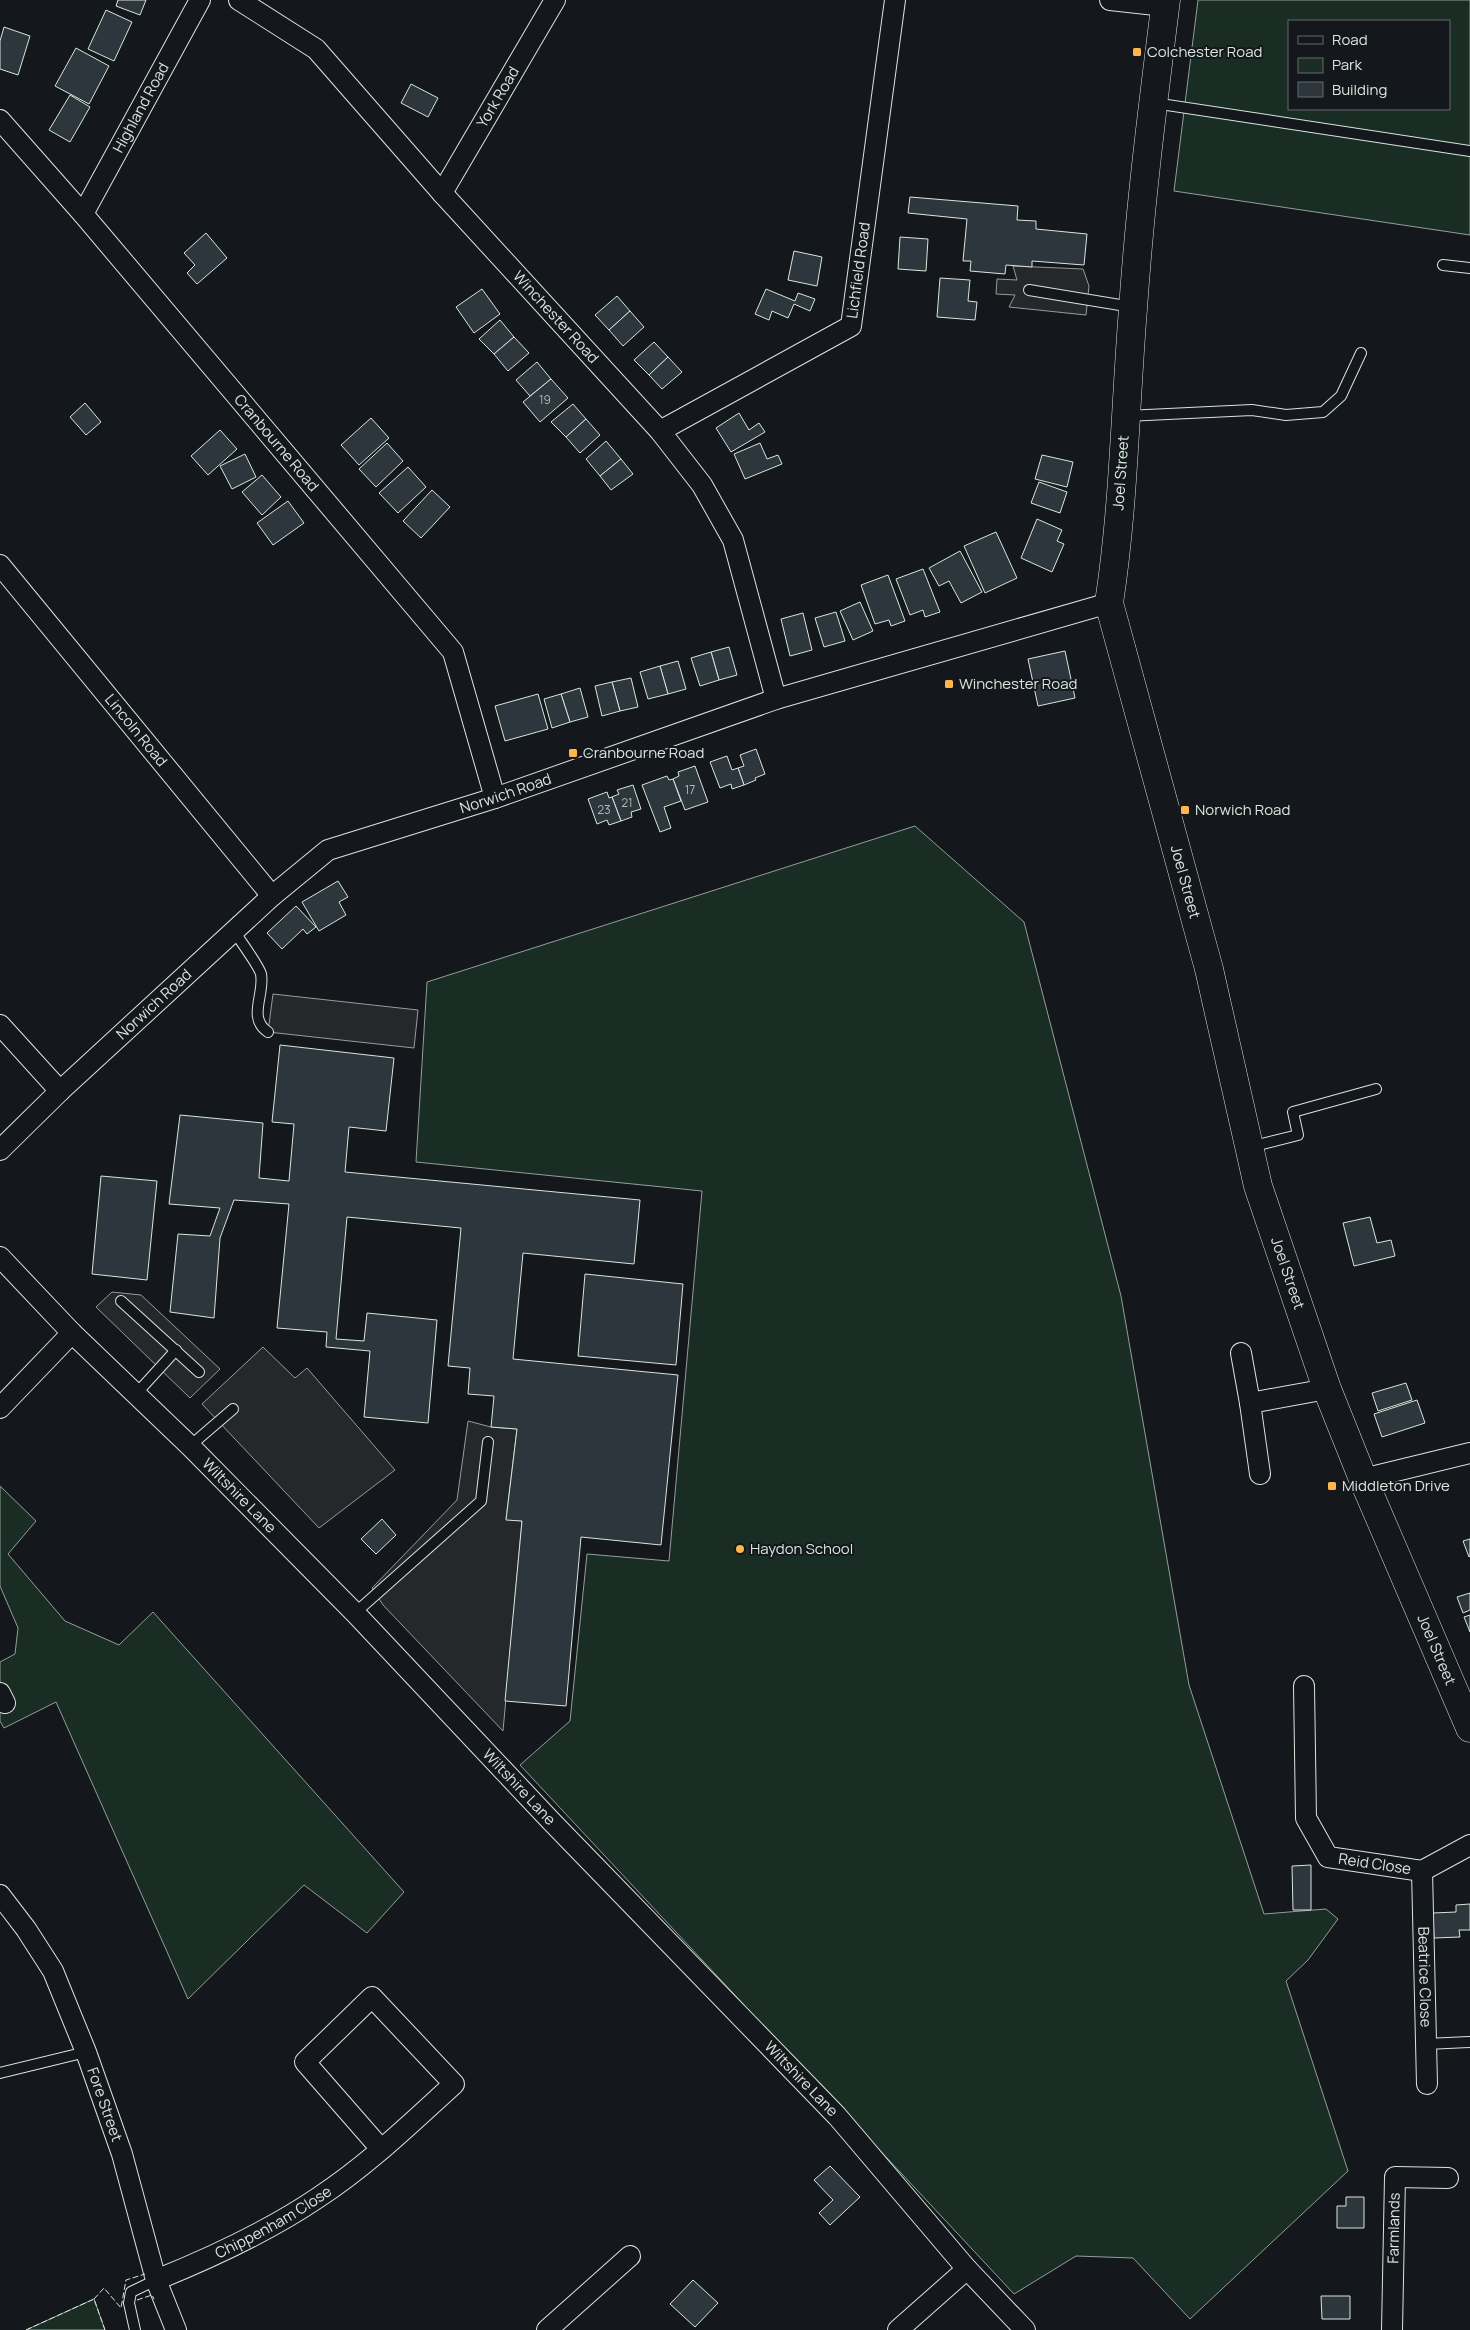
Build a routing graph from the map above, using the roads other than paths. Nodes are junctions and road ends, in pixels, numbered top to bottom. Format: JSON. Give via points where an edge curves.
{"nodes":[{"id":1,"x":200,"y":0,"type":"edge"},
{"id":2,"x":238,"y":0,"type":"edge"},
{"id":3,"x":555,"y":0,"type":"edge"},
{"id":4,"x":895,"y":0,"type":"edge"},
{"id":5,"x":1110,"y":0,"type":"edge"},
{"id":6,"x":1166,"y":3,"type":"edge"},
{"id":7,"x":1153,"y":103,"type":"junction"},
{"id":8,"x":0,"y":120,"type":"edge"},
{"id":9,"x":1470,"y":151,"type":"edge"},
{"id":10,"x":442,"y":193,"type":"junction"},
{"id":11,"x":83,"y":214,"type":"junction"},
{"id":12,"x":1443,"y":265,"type":"dead end"},
{"id":13,"x":1470,"y":268,"type":"edge"},
{"id":14,"x":1029,"y":290,"type":"dead end"},
{"id":15,"x":1133,"y":307,"type":"junction"},
{"id":16,"x":1361,"y":353,"type":"dead end"},
{"id":17,"x":1125,"y":416,"type":"junction"},
{"id":18,"x":660,"y":431,"type":"junction"},
{"id":19,"x":0,"y":565,"type":"edge"},
{"id":20,"x":1109,"y":603,"type":"junction"},
{"id":21,"x":776,"y":699,"type":"junction"},
{"id":22,"x":495,"y":798,"type":"junction"},
{"id":23,"x":272,"y":896,"type":"junction"},
{"id":24,"x":234,"y":930,"type":"junction"},
{"id":25,"x":0,"y":1025,"type":"edge"},
{"id":26,"x":268,"y":1032,"type":"dead end"},
{"id":27,"x":1376,"y":1088,"type":"dead end"},
{"id":28,"x":60,"y":1091,"type":"junction"},
{"id":29,"x":1249,"y":1147,"type":"junction"},
{"id":30,"x":0,"y":1150,"type":"edge"},
{"id":31,"x":0,"y":1257,"type":"edge"},
{"id":32,"x":121,"y":1301,"type":"dead end"},
{"id":33,"x":72,"y":1333,"type":"junction"},
{"id":34,"x":176,"y":1350,"type":"junction"},
{"id":35,"x":1241,"y":1353,"type":"dead end"},
{"id":36,"x":199,"y":1372,"type":"dead end"},
{"id":37,"x":1327,"y":1389,"type":"junction"},
{"id":38,"x":136,"y":1394,"type":"junction"},
{"id":39,"x":1250,"y":1403,"type":"junction"},
{"id":40,"x":0,"y":1408,"type":"edge"},
{"id":41,"x":234,"y":1409,"type":"dead end"},
{"id":42,"x":488,"y":1442,"type":"dead end"},
{"id":43,"x":190,"y":1446,"type":"junction"},
{"id":44,"x":1470,"y":1453,"type":"edge"},
{"id":45,"x":1260,"y":1474,"type":"dead end"},
{"id":46,"x":1363,"y":1479,"type":"junction"},
{"id":47,"x":354,"y":1613,"type":"junction"},
{"id":48,"x":1304,"y":1686,"type":"dead end"},
{"id":49,"x":1470,"y":1728,"type":"edge"},
{"id":50,"x":1470,"y":1845,"type":"edge"},
{"id":51,"x":1422,"y":1871,"type":"junction"},
{"id":52,"x":2,"y":1900,"type":"edge"},
{"id":53,"x":1469,"y":2042,"type":"dead end"},
{"id":54,"x":1426,"y":2044,"type":"junction"},
{"id":55,"x":86,"y":2052,"type":"junction"},
{"id":56,"x":0,"y":2073,"type":"edge"},
{"id":57,"x":1427,"y":2084,"type":"dead end"},
{"id":58,"x":381,"y":2149,"type":"junction"},
{"id":59,"x":1448,"y":2178,"type":"dead end"},
{"id":60,"x":630,"y":2256,"type":"dead end"},
{"id":61,"x":967,"y":2269,"type":"junction"},
{"id":62,"x":156,"y":2280,"type":"junction"},
{"id":63,"x":135,"y":2330,"type":"edge"},
{"id":64,"x":176,"y":2330,"type":"edge"},
{"id":65,"x":547,"y":2330,"type":"edge"},
{"id":66,"x":898,"y":2330,"type":"edge"},
{"id":67,"x":1025,"y":2330,"type":"edge"},
{"id":68,"x":1392,"y":2330,"type":"edge"}],
"edges":[{"from":1,"to":11,"type":"street","name":"Highland Road"},
{"from":2,"to":10,"type":"street","name":"Winchester Road","via":[[316,49]]},
{"from":3,"to":10,"type":"street","name":"York Road"},
{"from":4,"to":18,"type":"street","name":"Lichfield Road","via":[[851,326]]},
{"from":5,"to":6,"type":"street"},
{"from":6,"to":7,"type":"main road","name":"Joel Street"},
{"from":7,"to":9,"type":"lane"},
{"from":7,"to":15,"type":"main road","name":"Joel Street"},
{"from":8,"to":11,"type":"street","name":"Cranbourne Road"},
{"from":10,"to":18,"type":"street","name":"Winchester Road"},
{"from":11,"to":22,"type":"street","name":"Cranbourne Road","via":[[453,652]]},
{"from":12,"to":13,"type":"lane"},
{"from":14,"to":15,"type":"lane"},
{"from":15,"to":17,"type":"main road","name":"Joel Street"},
{"from":16,"to":17,"type":"lane","via":[[1341,396],[1323,412],[1286,415],[1252,410]]},
{"from":17,"to":20,"type":"main road","name":"Joel Street","via":[[1116,559]]},
{"from":18,"to":21,"type":"street","name":"Winchester Road","via":[[702,484],[733,540]]},
{"from":19,"to":23,"type":"street","name":"Lincoln Road"},
{"from":20,"to":21,"type":"street","name":"Norwich Road"},
{"from":20,"to":29,"type":"main road","name":"Joel Street","via":[[1209,969]]},
{"from":21,"to":22,"type":"street","name":"Norwich Road"},
{"from":22,"to":23,"type":"street","name":"Norwich Road","via":[[328,850]]},
{"from":23,"to":24,"type":"street","name":"Norwich Road"},
{"from":24,"to":26,"type":"lane","via":[[261,973],[258,1019]]},
{"from":24,"to":28,"type":"street","name":"Norwich Road"},
{"from":25,"to":28,"type":"street"},
{"from":27,"to":29,"type":"lane","via":[[1293,1112],[1298,1135]]},
{"from":28,"to":30,"type":"street","name":"Norwich Road"},
{"from":29,"to":37,"type":"main road","name":"Joel Street","via":[[1258,1186]]},
{"from":31,"to":33,"type":"street","name":"Wiltshire Lane"},
{"from":32,"to":34,"type":"lane"},
{"from":33,"to":38,"type":"street","name":"Wiltshire Lane"},
{"from":33,"to":40,"type":"street"},
{"from":34,"to":36,"type":"lane"},
{"from":34,"to":38,"type":"lane"},
{"from":35,"to":39,"type":"street"},
{"from":37,"to":39,"type":"street"},
{"from":37,"to":46,"type":"main road","name":"Joel Street"},
{"from":38,"to":43,"type":"street","name":"Wiltshire Lane"},
{"from":39,"to":45,"type":"street"},
{"from":41,"to":43,"type":"lane"},
{"from":42,"to":47,"type":"lane","via":[[481,1501]]},
{"from":43,"to":47,"type":"street","name":"Wiltshire Lane"},
{"from":44,"to":46,"type":"street"},
{"from":46,"to":49,"type":"main road","name":"Joel Street"},
{"from":47,"to":61,"type":"street","name":"Wiltshire Lane","via":[[836,2116]]},
{"from":48,"to":51,"type":"street","name":"Reid Close","via":[[1306,1818],[1328,1857]]},
{"from":50,"to":51,"type":"street","name":"Reid Close"},
{"from":51,"to":54,"type":"street","name":"Beatrice Close"},
{"from":52,"to":55,"type":"street","name":"Fore Street","via":[[52,1971]]},
{"from":53,"to":54,"type":"lane"},
{"from":54,"to":57,"type":"street","name":"Beatrice Close"},
{"from":55,"to":56,"type":"lane"},
{"from":55,"to":62,"type":"street","name":"Fore Street","via":[[122,2154]]},
{"from":58,"to":58,"type":"street","name":"Chippenham Close","via":[[305,2062],[372,1998],[454,2084]]},
{"from":58,"to":62,"type":"street","name":"Chippenham Close","via":[[320,2197],[215,2256]]},
{"from":59,"to":68,"type":"street","name":"Farmlands","via":[[1395,2178]]},
{"from":60,"to":65,"type":"street"},
{"from":61,"to":66,"type":"street"},
{"from":61,"to":67,"type":"street","name":"Wiltshire Lane"},
{"from":62,"to":63,"type":"lane","via":[[132,2292],[128,2303]]},
{"from":62,"to":64,"type":"street","name":"Fore Street"}]}
